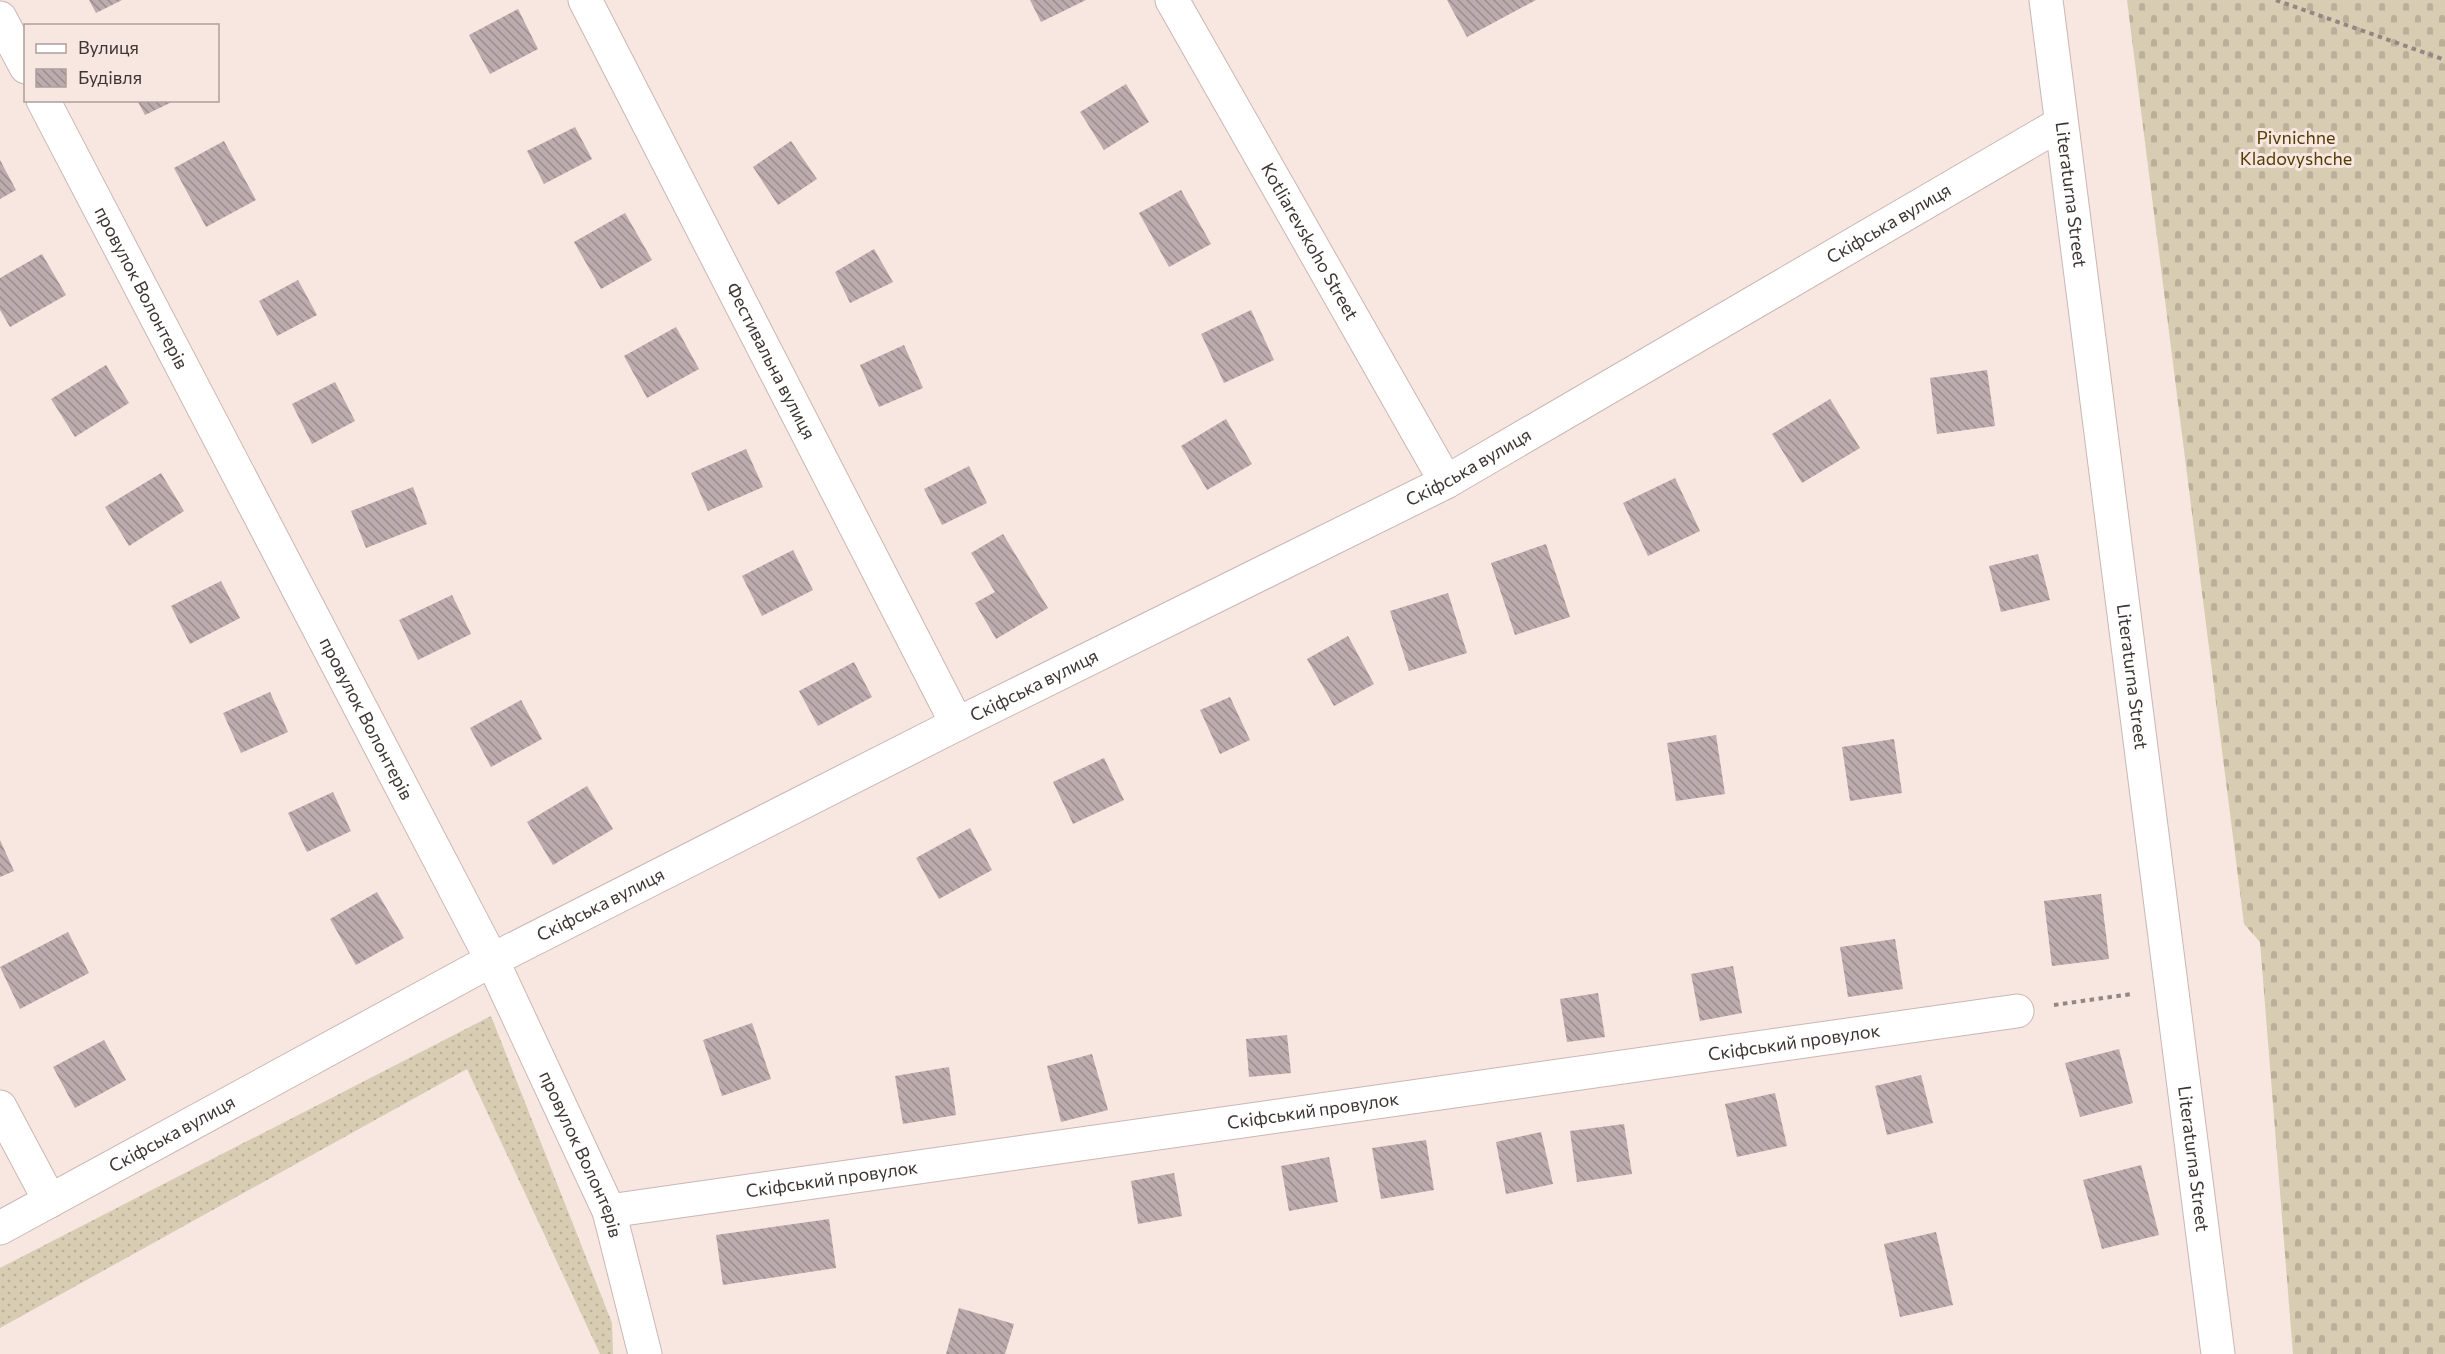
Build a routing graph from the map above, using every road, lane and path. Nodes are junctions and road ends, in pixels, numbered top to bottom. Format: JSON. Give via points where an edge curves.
{"nodes":[{"id":1,"x":585,"y":0,"type":"edge"},
{"id":2,"x":1172,"y":0,"type":"edge"},
{"id":3,"x":2046,"y":0,"type":"edge"},
{"id":4,"x":2276,"y":0,"type":"edge"},
{"id":5,"x":0,"y":18,"type":"edge"},
{"id":6,"x":2445,"y":60,"type":"edge"},
{"id":7,"x":24,"y":63,"type":"edge"},
{"id":8,"x":44,"y":102,"type":"edge"},
{"id":9,"x":2061,"y":124,"type":"junction"},
{"id":10,"x":1446,"y":482,"type":"junction"},
{"id":11,"x":957,"y":724,"type":"junction"},
{"id":12,"x":492,"y":960,"type":"junction"},
{"id":13,"x":2170,"y":988,"type":"junction"},
{"id":14,"x":2017,"y":1011,"type":"joint"},
{"id":15,"x":0,"y":1107,"type":"edge"},
{"id":16,"x":50,"y":1201,"type":"junction"},
{"id":17,"x":609,"y":1211,"type":"junction"},
{"id":18,"x":0,"y":1228,"type":"edge"},
{"id":19,"x":650,"y":1353,"type":"edge"},
{"id":20,"x":2218,"y":1354,"type":"edge"}],
"edges":[{"from":1,"to":11,"type":"street","name":"Фестивальна вулиця"},
{"from":2,"to":10,"type":"street","name":"Kotliarevskoho Street"},
{"from":3,"to":9,"type":"street","name":"Literaturna Street"},
{"from":4,"to":6,"type":"path"},
{"from":5,"to":7,"type":"street"},
{"from":8,"to":12,"type":"street","name":"провулок Волонтерів"},
{"from":9,"to":10,"type":"street","name":"Скіфська вулиця"},
{"from":9,"to":13,"type":"street","name":"Literaturna Street"},
{"from":10,"to":11,"type":"street","name":"Скіфська вулиця"},
{"from":11,"to":12,"type":"street","name":"Скіфська вулиця"},
{"from":12,"to":16,"type":"street","name":"Скіфська вулиця"},
{"from":12,"to":17,"type":"street","name":"провулок Волонтерів"},
{"from":13,"to":14,"type":"path"},
{"from":13,"to":20,"type":"street","name":"Literaturna Street"},
{"from":14,"to":17,"type":"street","name":"Скіфський провулок"},
{"from":15,"to":16,"type":"street"},
{"from":16,"to":18,"type":"street","name":"Скіфська вулиця"},
{"from":17,"to":19,"type":"street","name":"провулок Волонтерів"}]}
